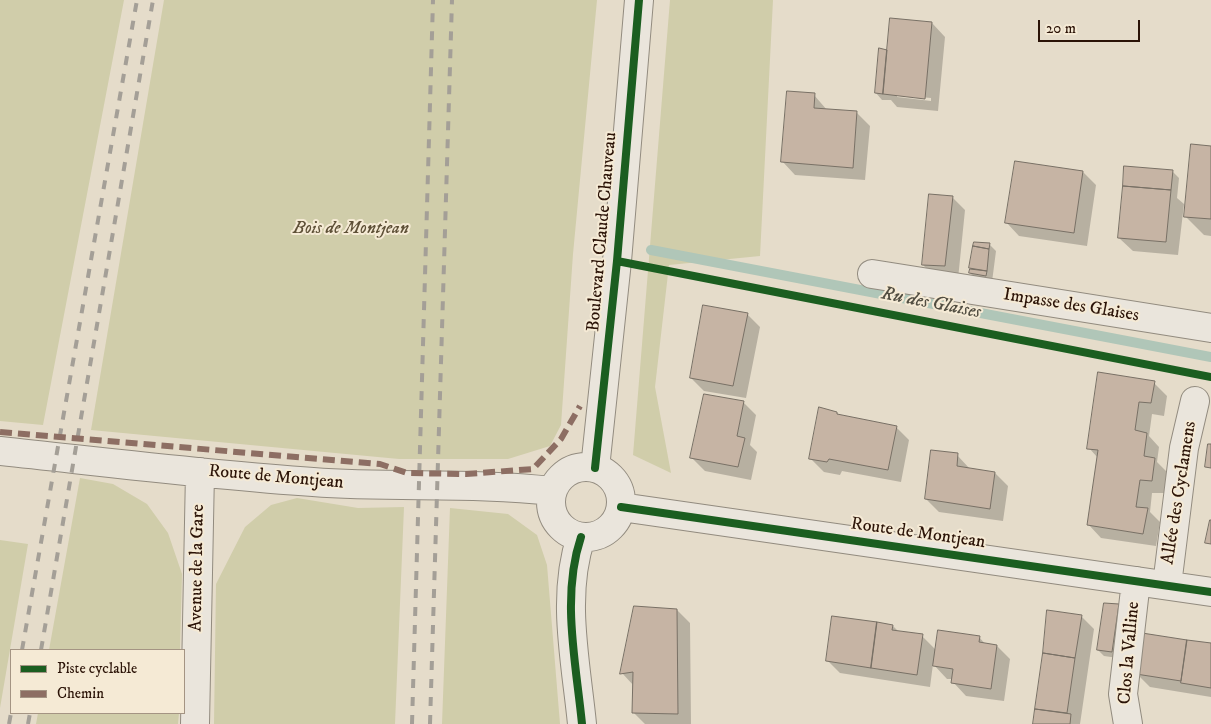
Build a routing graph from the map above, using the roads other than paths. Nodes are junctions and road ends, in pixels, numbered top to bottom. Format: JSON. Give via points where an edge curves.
{"nodes":[{"id":1,"x":639,"y":0,"type":"edge"},
{"id":2,"x":872,"y":274,"type":"dead end"},
{"id":3,"x":1211,"y":328,"type":"edge"},
{"id":4,"x":1195,"y":401,"type":"dead end"},
{"id":5,"x":0,"y":451,"type":"edge"},
{"id":6,"x":595,"y":468,"type":"junction"},
{"id":7,"x":200,"y":472,"type":"junction"},
{"id":8,"x":552,"y":491,"type":"junction"},
{"id":9,"x":621,"y":506,"type":"junction"},
{"id":10,"x":581,"y":536,"type":"junction"},
{"id":11,"x":1136,"y":581,"type":"junction"},
{"id":12,"x":1167,"y":585,"type":"junction"},
{"id":13,"x":1211,"y":592,"type":"edge"},
{"id":14,"x":195,"y":724,"type":"edge"},
{"id":15,"x":582,"y":724,"type":"edge"},
{"id":16,"x":1128,"y":724,"type":"edge"}],
"edges":[{"from":1,"to":6,"type":"street","name":"Boulevard Claude Chauveau","via":[[617,261]]},
{"from":2,"to":3,"type":"street","name":"Impasse des Glaises"},
{"from":4,"to":12,"type":"street","name":"Allée des Cyclamens","via":[[1184,448]]},
{"from":5,"to":7,"type":"street","name":"Route de Montjean"},
{"from":6,"to":8,"type":"street","via":[[582,466],[569,470]]},
{"from":6,"to":9,"type":"street","via":[[615,482]]},
{"from":7,"to":8,"type":"street","name":"Route de Montjean","via":[[385,486],[518,487]]},
{"from":7,"to":14,"type":"street","name":"Avenue de la Gare"},
{"from":8,"to":10,"type":"street","via":[[553,515],[569,533]]},
{"from":9,"to":10,"type":"street","via":[[616,520],[607,530],[594,536]]},
{"from":9,"to":11,"type":"street","name":"Route de Montjean"},
{"from":10,"to":15,"type":"street","via":[[573,560],[570,599]]},
{"from":11,"to":12,"type":"street","name":"Route de Montjean"},
{"from":11,"to":16,"type":"street","name":"Clos la Valline","via":[[1123,694]]},
{"from":12,"to":13,"type":"street","name":"Route de Montjean"}]}
